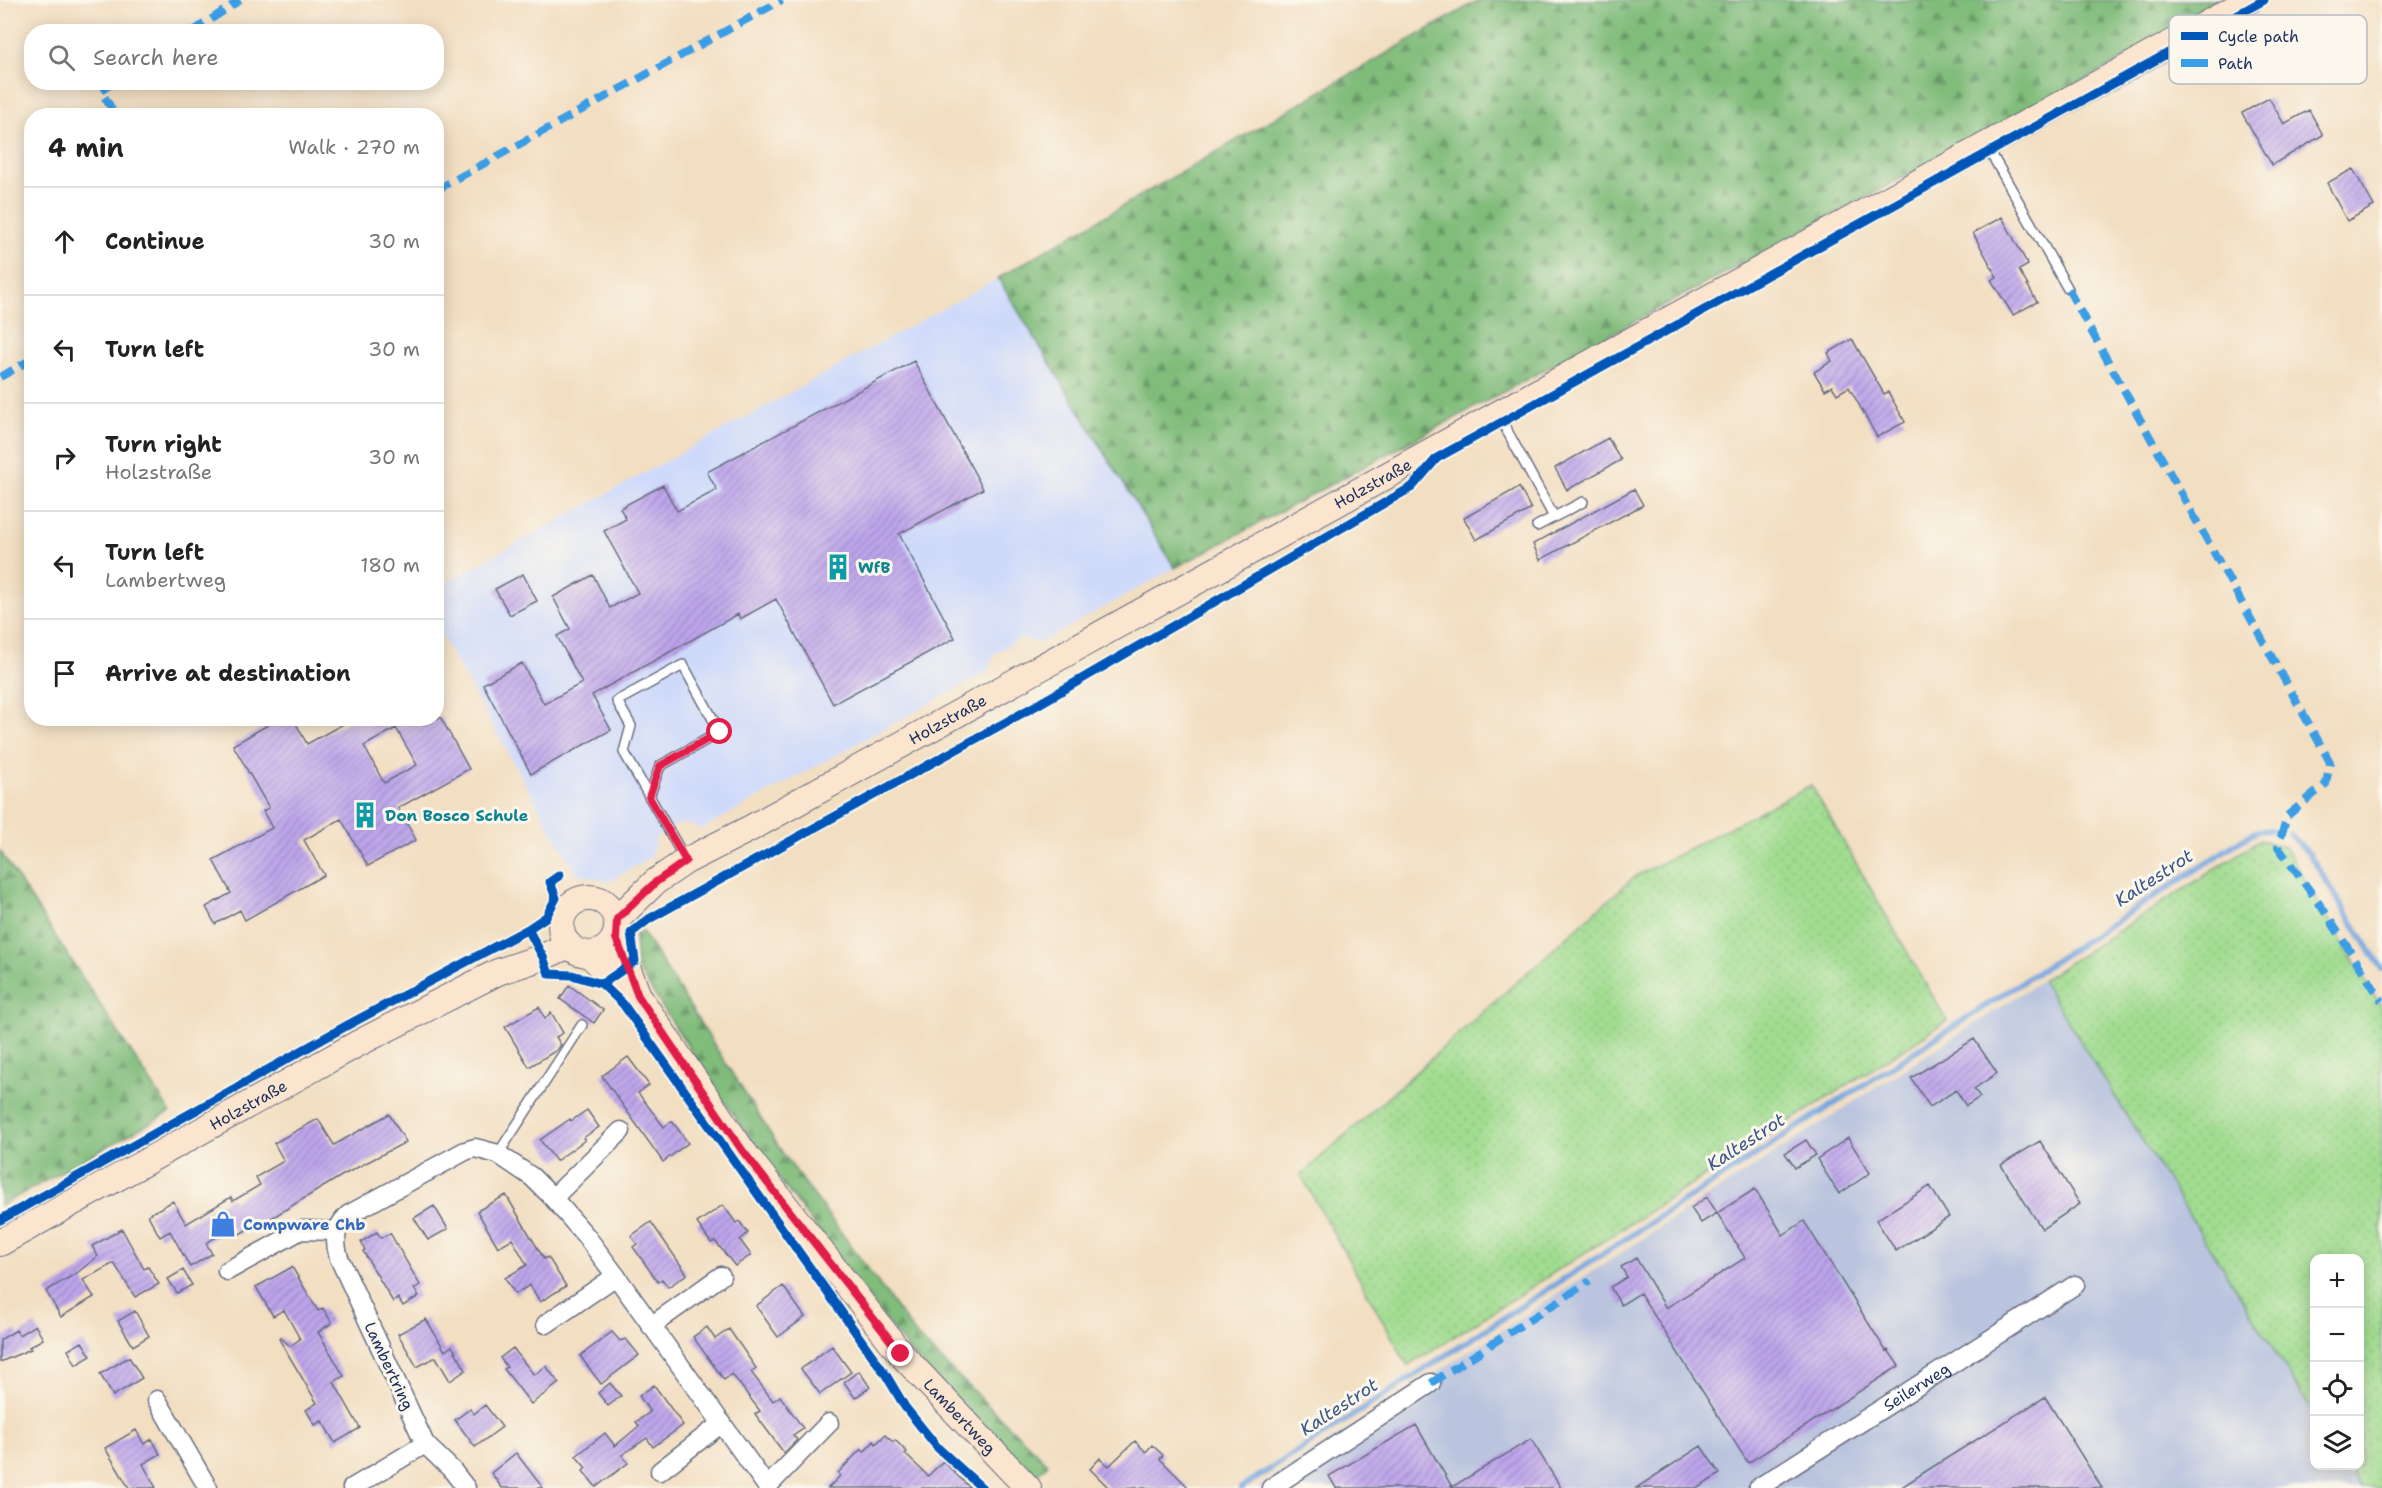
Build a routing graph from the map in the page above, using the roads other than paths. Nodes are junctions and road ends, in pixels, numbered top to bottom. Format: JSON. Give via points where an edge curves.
{"nodes":[{"id":1,"x":2250,"y":0,"type":"edge"},
{"id":2,"x":2223,"y":15,"type":"edge"},
{"id":3,"x":2169,"y":44,"type":"edge"},
{"id":4,"x":1986,"y":145,"type":"junction"},
{"id":5,"x":2068,"y":289,"type":"dead end"},
{"id":6,"x":1498,"y":414,"type":"junction"},
{"id":7,"x":1583,"y":502,"type":"dead end"},
{"id":8,"x":1554,"y":518,"type":"junction"},
{"id":9,"x":1537,"y":526,"type":"dead end"},
{"id":10,"x":649,"y":797,"type":"junction"},
{"id":11,"x":686,"y":861,"type":"junction"},
{"id":12,"x":612,"y":919,"type":"junction"},
{"id":13,"x":573,"y":942,"type":"junction"},
{"id":14,"x":638,"y":996,"type":"junction"},
{"id":15,"x":582,"y":1025,"type":"dead end"},
{"id":16,"x":621,"y":1131,"type":"dead end"},
{"id":17,"x":498,"y":1154,"type":"junction"},
{"id":18,"x":553,"y":1198,"type":"junction"},
{"id":19,"x":336,"y":1231,"type":"junction"},
{"id":20,"x":0,"y":1243,"type":"edge"},
{"id":21,"x":227,"y":1271,"type":"dead end"},
{"id":22,"x":616,"y":1276,"type":"junction"},
{"id":23,"x":721,"y":1276,"type":"dead end"},
{"id":24,"x":2075,"y":1285,"type":"dead end"},
{"id":25,"x":546,"y":1324,"type":"dead end"},
{"id":26,"x":651,"y":1326,"type":"junction"},
{"id":27,"x":1431,"y":1383,"type":"dead end"},
{"id":28,"x":157,"y":1400,"type":"dead end"},
{"id":29,"x":722,"y":1422,"type":"junction"},
{"id":30,"x":829,"y":1423,"type":"dead end"},
{"id":31,"x":425,"y":1444,"type":"junction"},
{"id":32,"x":660,"y":1471,"type":"dead end"},
{"id":33,"x":768,"y":1487,"type":"edge"},
{"id":34,"x":208,"y":1488,"type":"edge"},
{"id":35,"x":352,"y":1488,"type":"edge"},
{"id":36,"x":466,"y":1488,"type":"edge"},
{"id":37,"x":1028,"y":1488,"type":"edge"},
{"id":38,"x":1271,"y":1488,"type":"edge"},
{"id":39,"x":1758,"y":1488,"type":"edge"}],
"edges":[{"from":1,"to":2,"type":"main road","name":"Holzstraße"},
{"from":3,"to":4,"type":"main road","name":"Holzstraße"},
{"from":4,"to":5,"type":"lane"},
{"from":4,"to":6,"type":"main road","name":"Holzstraße"},
{"from":6,"to":8,"type":"lane"},
{"from":6,"to":11,"type":"main road","name":"Holzstraße"},
{"from":7,"to":8,"type":"lane"},
{"from":8,"to":9,"type":"lane"},
{"from":10,"to":10,"type":"lane","via":[[660,766],[720,732],[683,665],[617,701],[631,726],[624,752]]},
{"from":10,"to":11,"type":"lane"},
{"from":11,"to":12,"type":"main road","name":"Holzstraße"},
{"from":12,"to":13,"type":"main road","name":"Holzstraße","via":[[603,951]]},
{"from":12,"to":13,"type":"main road","via":[[586,898],[574,901],[563,916]]},
{"from":12,"to":14,"type":"main road","name":"Lambertweg"},
{"from":13,"to":14,"type":"main road","name":"Lambertweg"},
{"from":13,"to":20,"type":"main road","name":"Holzstraße","via":[[536,943],[498,972],[357,1044]]},
{"from":14,"to":37,"type":"main road","name":"Lambertweg","via":[[742,1150],[901,1354]]},
{"from":15,"to":17,"type":"lane"},
{"from":16,"to":18,"type":"street"},
{"from":17,"to":18,"type":"street","via":[[532,1177]]},
{"from":17,"to":19,"type":"street","via":[[475,1148],[465,1151],[348,1215]]},
{"from":18,"to":22,"type":"street"},
{"from":19,"to":21,"type":"street","via":[[301,1230]]},
{"from":19,"to":31,"type":"street","name":"Lambertring","via":[[339,1258]]},
{"from":22,"to":25,"type":"street"},
{"from":22,"to":26,"type":"street"},
{"from":23,"to":26,"type":"street"},
{"from":24,"to":39,"type":"street","name":"Seilerweg"},
{"from":26,"to":29,"type":"street"},
{"from":27,"to":38,"type":"street"},
{"from":28,"to":34,"type":"street"},
{"from":29,"to":32,"type":"street"},
{"from":29,"to":33,"type":"street"},
{"from":30,"to":33,"type":"street"},
{"from":31,"to":35,"type":"street"},
{"from":31,"to":36,"type":"street","name":"Lambertring"}]}
